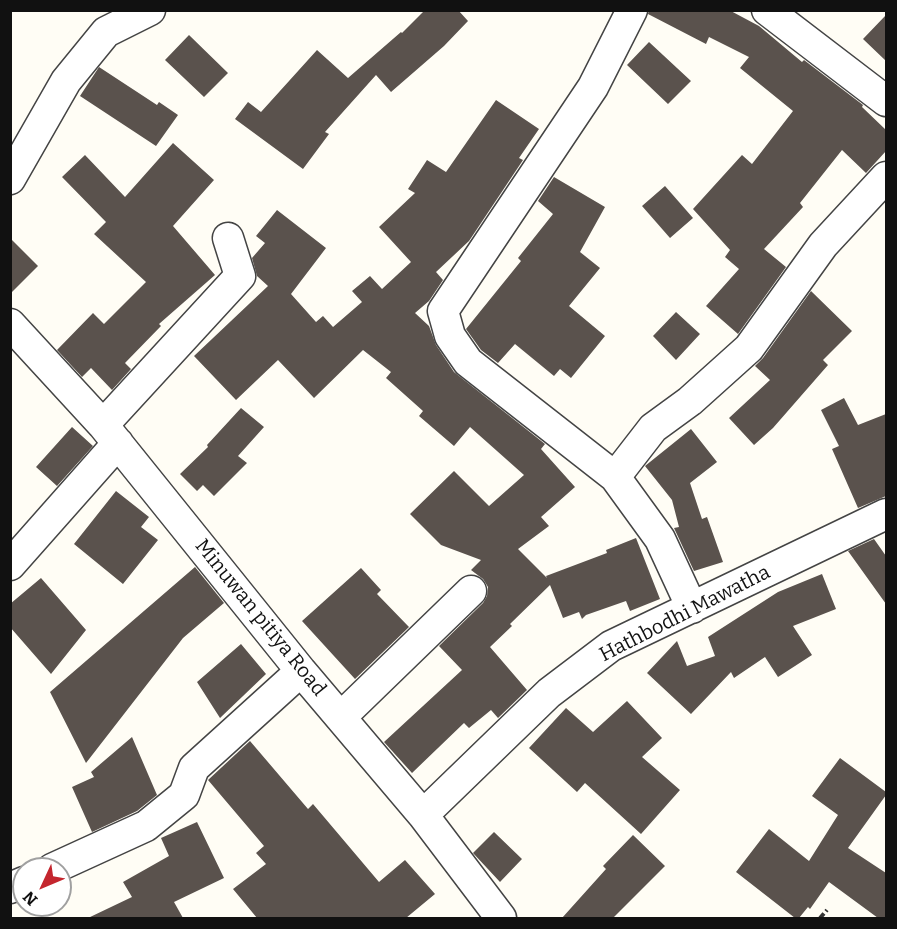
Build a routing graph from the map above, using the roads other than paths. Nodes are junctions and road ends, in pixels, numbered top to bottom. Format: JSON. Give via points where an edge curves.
{"nodes":[{"id":1,"x":150,"y":10,"type":"edge"},
{"id":2,"x":632,"y":10,"type":"edge"},
{"id":3,"x":767,"y":10,"type":"edge"},
{"id":4,"x":886,"y":101,"type":"edge"},
{"id":5,"x":886,"y":177,"type":"edge"},
{"id":6,"x":10,"y":179,"type":"edge"},
{"id":7,"x":228,"y":238,"type":"dead end"},
{"id":8,"x":10,"y":324,"type":"edge"},
{"id":9,"x":110,"y":434,"type":"junction"},
{"id":10,"x":615,"y":477,"type":"junction"},
{"id":11,"x":886,"y":514,"type":"edge"},
{"id":12,"x":10,"y":565,"type":"edge"},
{"id":13,"x":471,"y":591,"type":"dead end"},
{"id":14,"x":692,"y":608,"type":"junction"},
{"id":15,"x":302,"y":671,"type":"junction"},
{"id":16,"x":341,"y":717,"type":"junction"},
{"id":17,"x":423,"y":815,"type":"junction"},
{"id":18,"x":72,"y":860,"type":"edge"},
{"id":19,"x":501,"y":918,"type":"edge"}],
"edges":[{"from":1,"to":6,"type":"street","via":[[106,32],[66,81]]},
{"from":2,"to":10,"type":"street","via":[[593,87],[443,310],[450,336],[468,362]]},
{"from":3,"to":4,"type":"street"},
{"from":5,"to":10,"type":"street","via":[[823,245],[749,348],[653,428]]},
{"from":7,"to":9,"type":"street","via":[[240,276]]},
{"from":8,"to":9,"type":"street","name":"Minuwan pitiya Road"},
{"from":9,"to":12,"type":"street"},
{"from":9,"to":15,"type":"street","name":"Minuwan pitiya Road"},
{"from":10,"to":14,"type":"street","via":[[660,539]]},
{"from":11,"to":14,"type":"street","name":"Hathbodhi Mawatha"},
{"from":13,"to":16,"type":"street"},
{"from":14,"to":17,"type":"street","name":"Hathbodhi Mawatha","via":[[611,646],[549,693]]},
{"from":15,"to":16,"type":"street","name":"Minuwan pitiya Road"},
{"from":15,"to":18,"type":"street","via":[[194,768],[184,795],[146,826]]},
{"from":16,"to":17,"type":"street","name":"Minuwan pitiya Road"},
{"from":17,"to":19,"type":"street","name":"Minuwan pitiya Road"}]}
